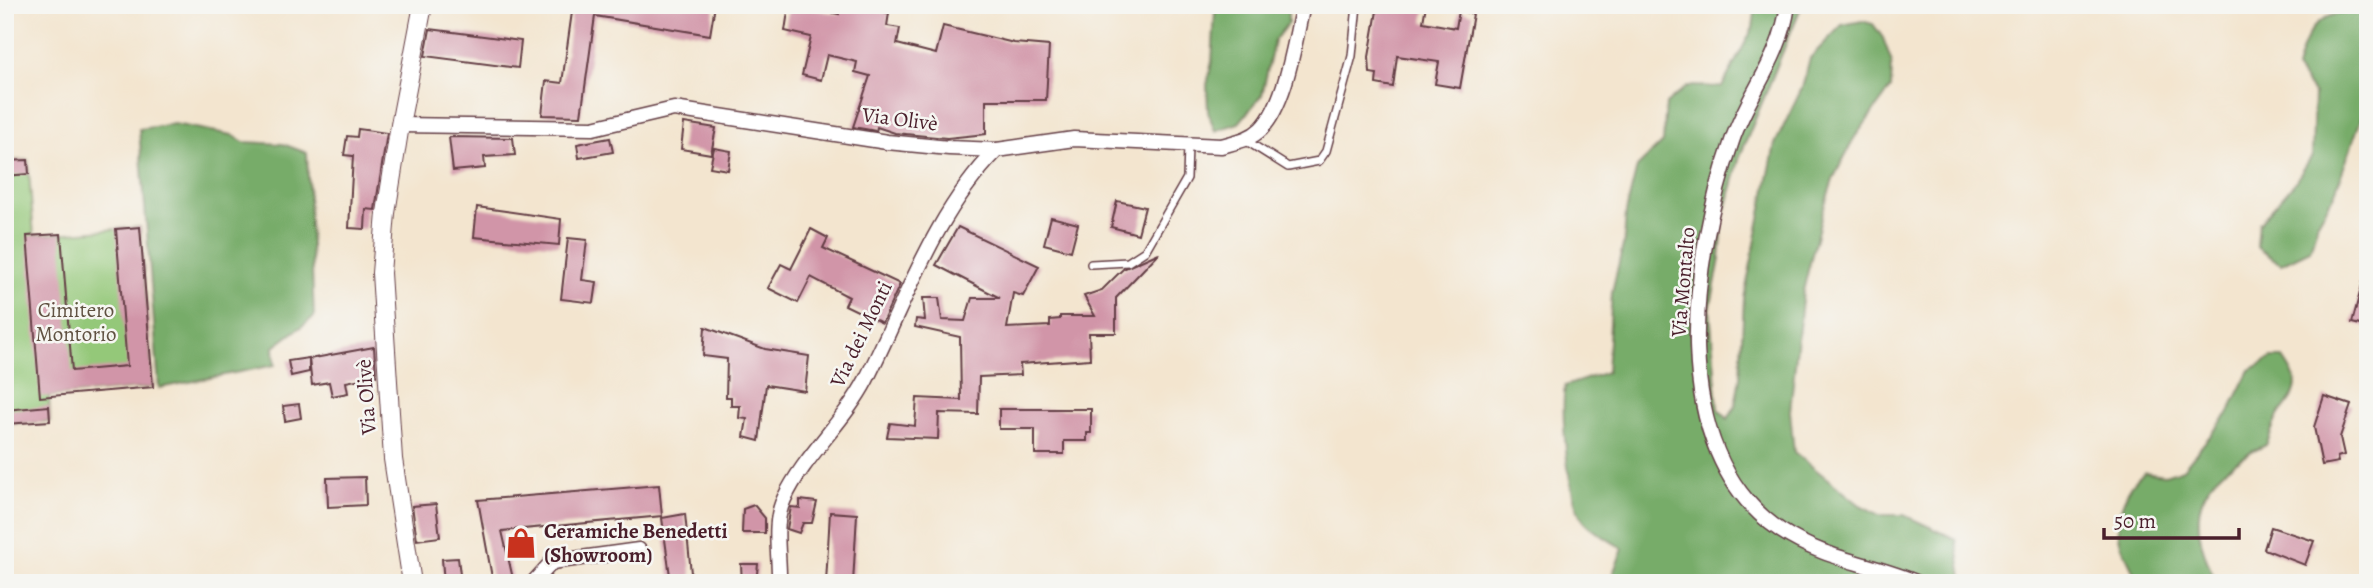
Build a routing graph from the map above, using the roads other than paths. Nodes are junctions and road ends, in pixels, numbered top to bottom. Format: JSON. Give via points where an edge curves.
{"nodes":[{"id":1,"x":423,"y":5,"type":"edge"},
{"id":2,"x":1303,"y":5,"type":"edge"},
{"id":3,"x":1357,"y":5,"type":"edge"},
{"id":4,"x":1788,"y":5,"type":"edge"},
{"id":5,"x":400,"y":125,"type":"junction"},
{"id":6,"x":1245,"y":140,"type":"junction"},
{"id":7,"x":1188,"y":145,"type":"junction"},
{"id":8,"x":997,"y":150,"type":"junction"},
{"id":9,"x":1091,"y":264,"type":"dead end"},
{"id":10,"x":639,"y":550,"type":"dead end"},
{"id":11,"x":412,"y":583,"type":"edge"},
{"id":12,"x":533,"y":583,"type":"edge"},
{"id":13,"x":779,"y":583,"type":"edge"},
{"id":14,"x":1917,"y":583,"type":"edge"}],
"edges":[{"from":1,"to":5,"type":"street","name":"Via Olivè"},
{"from":2,"to":6,"type":"street","via":[[1277,103],[1261,129]]},
{"from":3,"to":6,"type":"lane","via":[[1352,56],[1319,161],[1288,167]]},
{"from":4,"to":14,"type":"street","name":"Via Montalto","via":[[1784,35],[1735,132],[1710,220],[1696,327],[1710,430],[1725,472],[1752,508],[1781,531],[1840,560]]},
{"from":5,"to":8,"type":"street","name":"Via Olivè","via":[[593,128],[674,109],[887,142]]},
{"from":5,"to":11,"type":"street","name":"Via Olivè","via":[[382,273],[393,459]]},
{"from":6,"to":7,"type":"street","name":"Via Olivè","via":[[1221,146]]},
{"from":7,"to":8,"type":"street","name":"Via Olivè","via":[[1074,139]]},
{"from":7,"to":9,"type":"lane","via":[[1187,178],[1145,251],[1129,262]]},
{"from":8,"to":13,"type":"street","name":"Via dei Monti","via":[[973,174],[923,253],[864,382],[783,499],[777,527]]},
{"from":10,"to":12,"type":"street","via":[[552,562]]}]}
